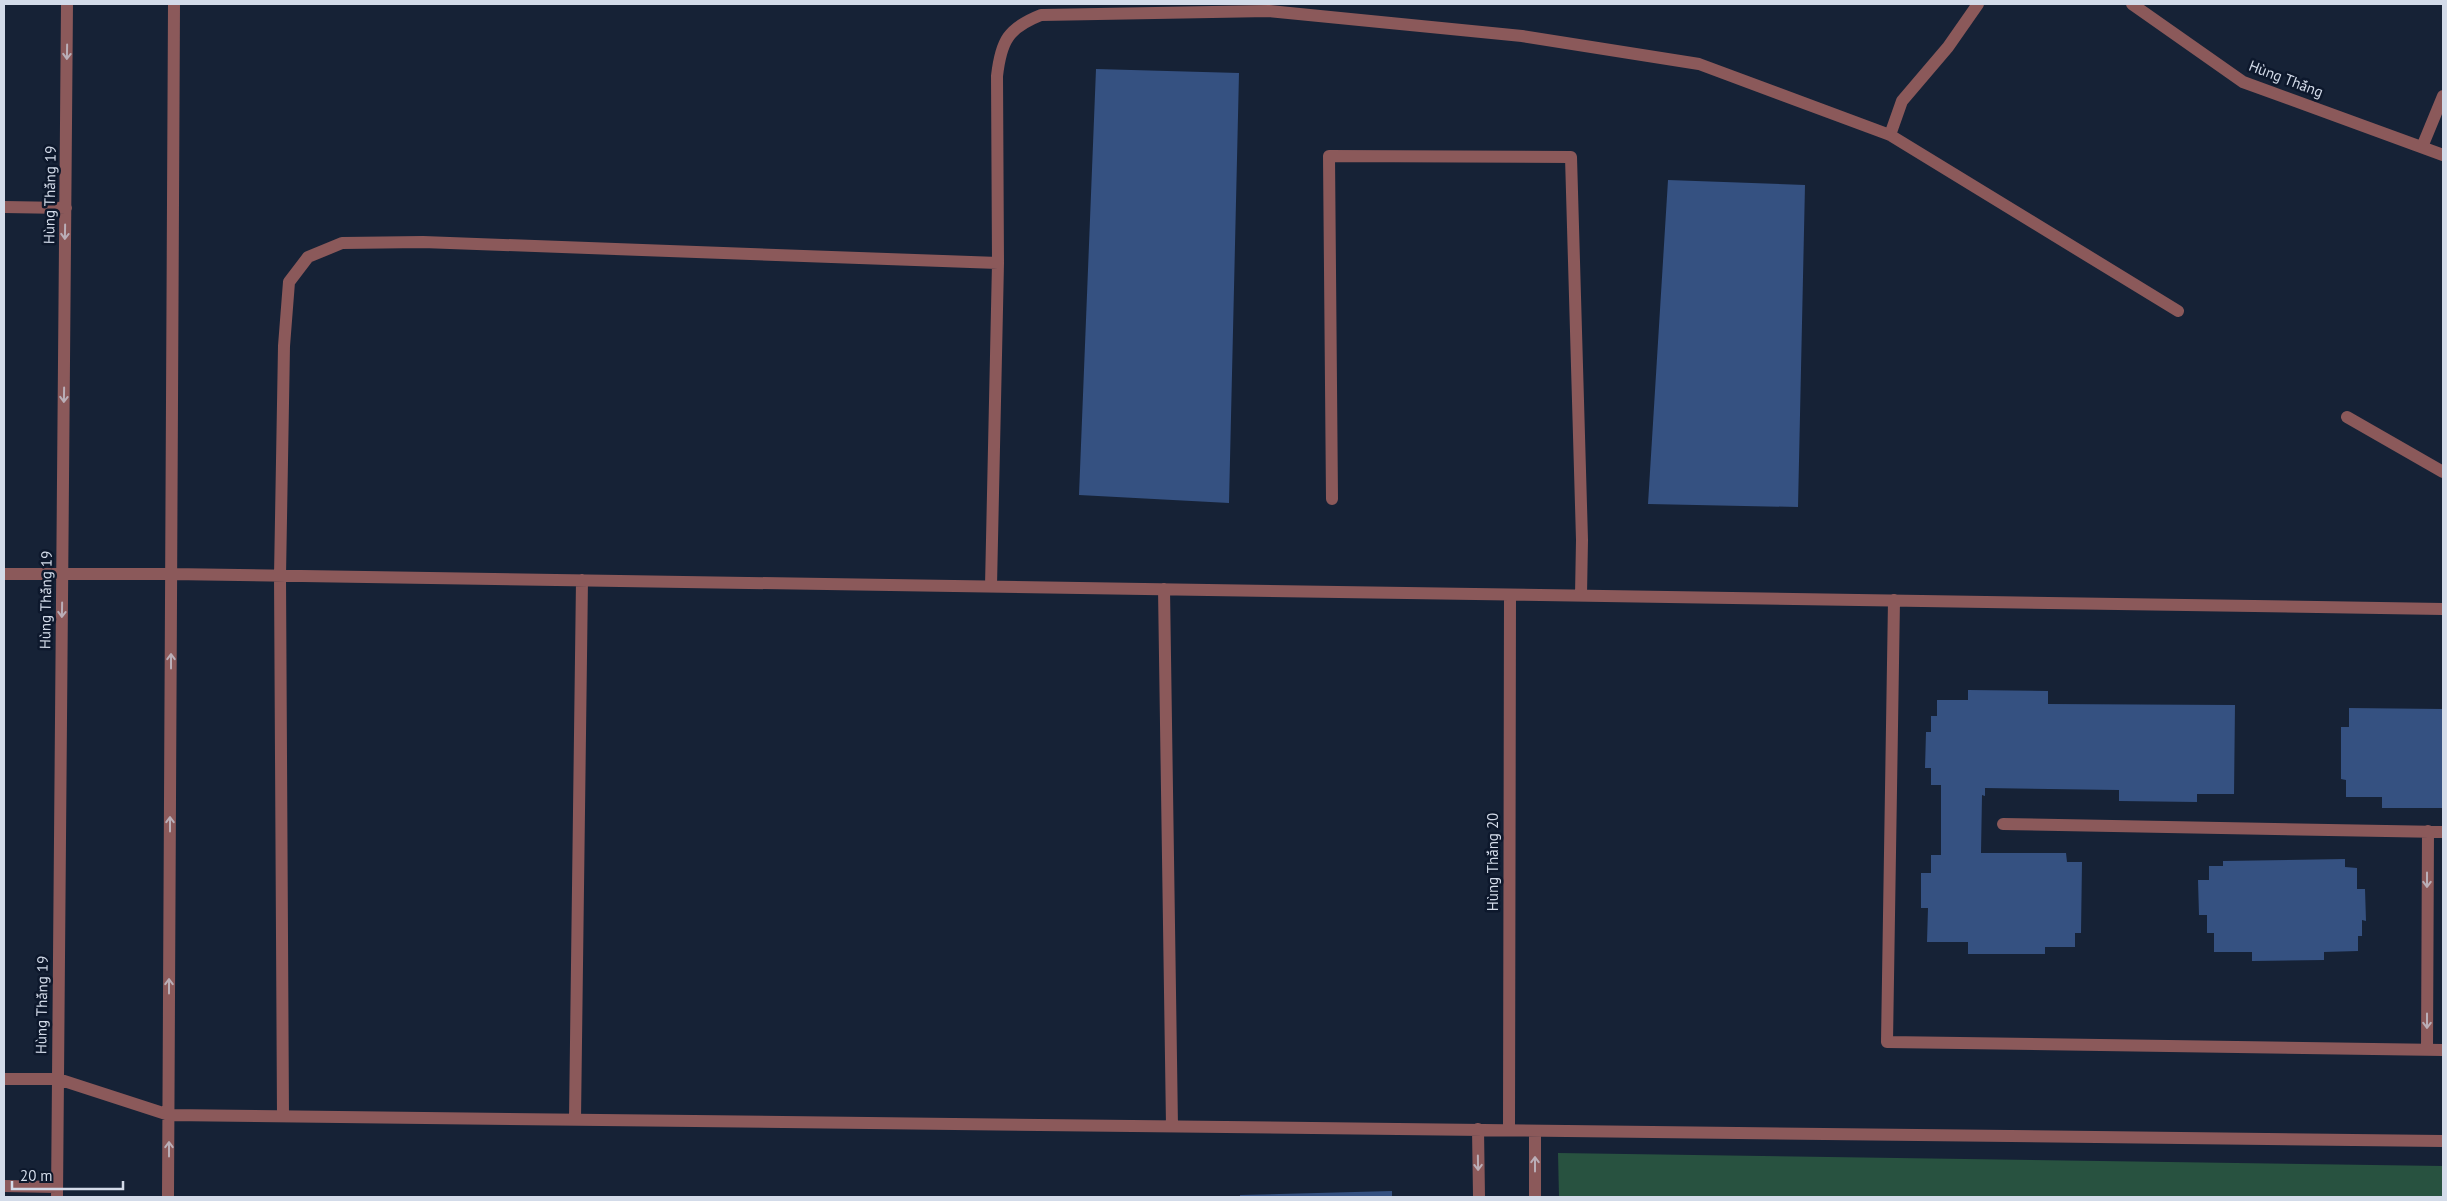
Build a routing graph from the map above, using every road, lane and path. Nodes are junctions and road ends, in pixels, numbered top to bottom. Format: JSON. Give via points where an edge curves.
{"nodes":[{"id":1,"x":68,"y":4,"type":"edge"},
{"id":2,"x":174,"y":4,"type":"edge"},
{"id":3,"x":1978,"y":4,"type":"edge"},
{"id":4,"x":2132,"y":4,"type":"edge"},
{"id":5,"x":2443,"y":96,"type":"edge"},
{"id":6,"x":1890,"y":135,"type":"junction"},
{"id":7,"x":2422,"y":147,"type":"junction"},
{"id":8,"x":2443,"y":155,"type":"edge"},
{"id":9,"x":4,"y":207,"type":"edge"},
{"id":10,"x":66,"y":208,"type":"junction"},
{"id":11,"x":998,"y":263,"type":"junction"},
{"id":12,"x":2178,"y":311,"type":"dead end"},
{"id":13,"x":2347,"y":417,"type":"dead end"},
{"id":14,"x":2443,"y":472,"type":"edge"},
{"id":15,"x":1332,"y":499,"type":"dead end"},
{"id":16,"x":4,"y":574,"type":"edge"},
{"id":17,"x":172,"y":574,"type":"junction"},
{"id":18,"x":62,"y":575,"type":"junction"},
{"id":19,"x":280,"y":576,"type":"junction"},
{"id":20,"x":582,"y":580,"type":"junction"},
{"id":21,"x":991,"y":586,"type":"junction"},
{"id":22,"x":1164,"y":589,"type":"junction"},
{"id":23,"x":1510,"y":595,"type":"junction"},
{"id":24,"x":1581,"y":596,"type":"junction"},
{"id":25,"x":1894,"y":600,"type":"junction"},
{"id":26,"x":2443,"y":608,"type":"edge"},
{"id":27,"x":2004,"y":824,"type":"dead end"},
{"id":28,"x":2428,"y":831,"type":"junction"},
{"id":29,"x":2443,"y":832,"type":"edge"},
{"id":30,"x":2427,"y":1050,"type":"junction"},
{"id":31,"x":2443,"y":1050,"type":"edge"},
{"id":32,"x":4,"y":1079,"type":"edge"},
{"id":33,"x":58,"y":1079,"type":"junction"},
{"id":34,"x":169,"y":1115,"type":"junction"},
{"id":35,"x":283,"y":1116,"type":"junction"},
{"id":36,"x":575,"y":1119,"type":"junction"},
{"id":37,"x":1172,"y":1126,"type":"junction"},
{"id":38,"x":1478,"y":1129,"type":"junction"},
{"id":39,"x":1509,"y":1130,"type":"junction"},
{"id":40,"x":1535,"y":1131,"type":"junction"},
{"id":41,"x":2443,"y":1141,"type":"edge"},
{"id":42,"x":4,"y":1186,"type":"edge"},
{"id":43,"x":57,"y":1192,"type":"edge"},
{"id":44,"x":168,"y":1197,"type":"edge"},
{"id":45,"x":1479,"y":1197,"type":"edge"},
{"id":46,"x":1535,"y":1197,"type":"edge"}],
"edges":[{"from":1,"to":10,"type":"street","name":"Hùng Thắng 19","one_way":true},
{"from":2,"to":17,"type":"street"},
{"from":3,"to":6,"type":"street","via":[[1948,47],[1902,101]]},
{"from":4,"to":7,"type":"street","name":"Hùng Thắng","via":[[2244,82]]},
{"from":5,"to":7,"type":"street"},
{"from":6,"to":11,"type":"street","via":[[1700,64],[1522,36],[1269,11],[1041,15],[1020,23],[1005,41],[999,60]]},
{"from":6,"to":12,"type":"street"},
{"from":7,"to":8,"type":"street","name":"Hùng Thắng"},
{"from":9,"to":10,"type":"street"},
{"from":10,"to":18,"type":"street","name":"Hùng Thắng 19","one_way":true},
{"from":11,"to":19,"type":"street","via":[[423,242],[342,243],[308,257],[289,282],[284,346]]},
{"from":11,"to":21,"type":"street"},
{"from":13,"to":14,"type":"street"},
{"from":15,"to":24,"type":"street","via":[[1330,156],[1571,157]]},
{"from":16,"to":18,"type":"street"},
{"from":17,"to":18,"type":"street"},
{"from":17,"to":19,"type":"street"},
{"from":34,"to":17,"type":"street","one_way":true},
{"from":18,"to":33,"type":"street","name":"Hùng Thắng 19","one_way":true},
{"from":19,"to":20,"type":"street"},
{"from":19,"to":35,"type":"street"},
{"from":20,"to":21,"type":"street"},
{"from":20,"to":36,"type":"street"},
{"from":21,"to":22,"type":"street"},
{"from":22,"to":23,"type":"street"},
{"from":22,"to":37,"type":"street"},
{"from":23,"to":24,"type":"street"},
{"from":23,"to":39,"type":"street","name":"Hùng Thắng 20"},
{"from":24,"to":25,"type":"street"},
{"from":25,"to":26,"type":"street"},
{"from":25,"to":30,"type":"street","via":[[1887,1042]]},
{"from":27,"to":28,"type":"street"},
{"from":28,"to":29,"type":"street"},
{"from":28,"to":30,"type":"street","one_way":true},
{"from":30,"to":31,"type":"street"},
{"from":32,"to":33,"type":"street"},
{"from":33,"to":34,"type":"street"},
{"from":33,"to":43,"type":"street","name":"Hùng Thắng 19"},
{"from":34,"to":35,"type":"street"},
{"from":44,"to":34,"type":"street","one_way":true},
{"from":35,"to":36,"type":"street"},
{"from":36,"to":37,"type":"street"},
{"from":37,"to":38,"type":"street"},
{"from":38,"to":39,"type":"street"},
{"from":38,"to":45,"type":"street","one_way":true},
{"from":39,"to":40,"type":"street"},
{"from":40,"to":41,"type":"street"},
{"from":46,"to":40,"type":"street","one_way":true},
{"from":42,"to":43,"type":"street"}]}
